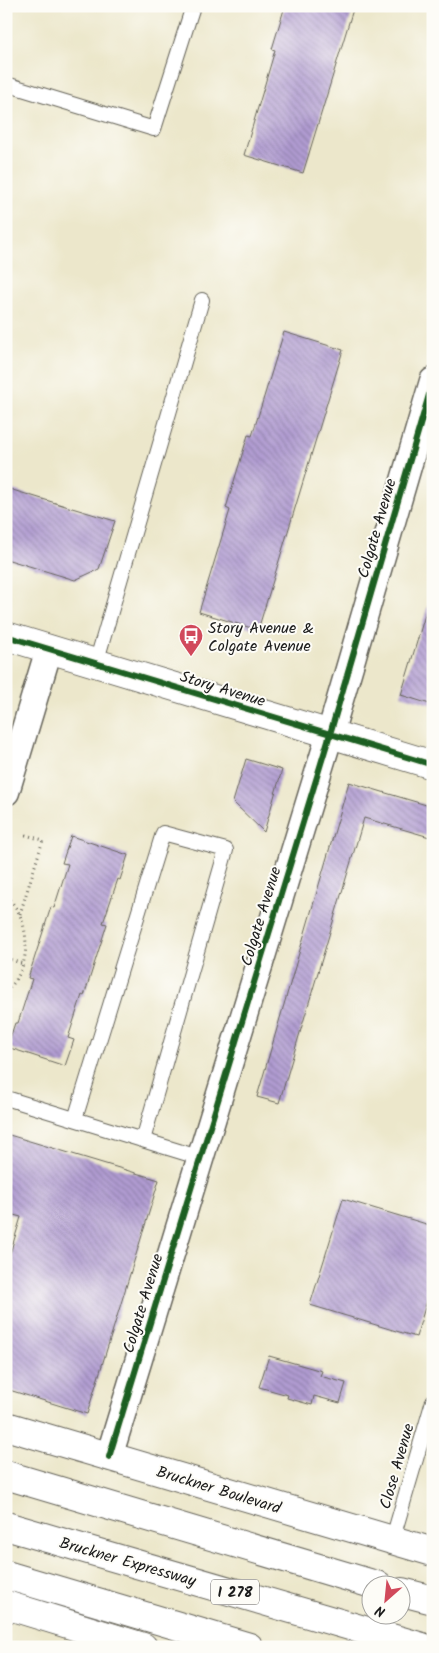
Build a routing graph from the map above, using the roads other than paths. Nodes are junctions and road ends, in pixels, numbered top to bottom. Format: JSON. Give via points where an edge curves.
{"nodes":[{"id":1,"x":192,"y":6,"type":"edge"},
{"id":2,"x":6,"y":84,"type":"edge"},
{"id":3,"x":202,"y":300,"type":"dead end"},
{"id":4,"x":433,"y":381,"type":"edge"},
{"id":5,"x":6,"y":636,"type":"edge"},
{"id":6,"x":49,"y":649,"type":"junction"},
{"id":7,"x":96,"y":664,"type":"junction"},
{"id":8,"x":330,"y":734,"type":"junction"},
{"id":9,"x":433,"y":764,"type":"edge"},
{"id":10,"x":6,"y":792,"type":"edge"},
{"id":11,"x":6,"y":1098,"type":"edge"},
{"id":12,"x":75,"y":1119,"type":"junction"},
{"id":13,"x":143,"y":1140,"type":"junction"},
{"id":14,"x":201,"y":1158,"type":"junction"},
{"id":15,"x":433,"y":1401,"type":"edge"},
{"id":16,"x":6,"y":1426,"type":"edge"},
{"id":17,"x":109,"y":1457,"type":"junction"},
{"id":18,"x":6,"y":1474,"type":"edge"},
{"id":19,"x":6,"y":1526,"type":"edge"},
{"id":20,"x":392,"y":1541,"type":"junction"},
{"id":21,"x":433,"y":1552,"type":"edge"},
{"id":22,"x":6,"y":1575,"type":"edge"},
{"id":23,"x":362,"y":1581,"type":"edge"},
{"id":24,"x":412,"y":1595,"type":"edge"},
{"id":25,"x":433,"y":1600,"type":"edge"},
{"id":26,"x":6,"y":1605,"type":"edge"},
{"id":27,"x":102,"y":1641,"type":"edge"},
{"id":28,"x":143,"y":1647,"type":"edge"},
{"id":29,"x":248,"y":1647,"type":"edge"},
{"id":30,"x":422,"y":1647,"type":"edge"}],
"edges":[{"from":1,"to":2,"type":"lane","via":[[154,129]]},
{"from":3,"to":7,"type":"lane"},
{"from":4,"to":8,"type":"street","name":"Colgate Avenue"},
{"from":5,"to":6,"type":"main road","name":"Story Avenue"},
{"from":6,"to":7,"type":"main road","name":"Story Avenue"},
{"from":6,"to":10,"type":"street"},
{"from":7,"to":8,"type":"main road","name":"Story Avenue"},
{"from":8,"to":9,"type":"main road","name":"Story Avenue"},
{"from":8,"to":14,"type":"street","name":"Colgate Avenue"},
{"from":11,"to":12,"type":"lane"},
{"from":12,"to":13,"type":"lane"},
{"from":12,"to":13,"type":"lane","via":[[163,833],[226,850]]},
{"from":13,"to":14,"type":"lane"},
{"from":14,"to":17,"type":"street","name":"Colgate Avenue"},
{"from":15,"to":20,"type":"lane","name":"Close Avenue"},
{"from":16,"to":17,"type":"main road","name":"Bruckner Boulevard"},
{"from":17,"to":20,"type":"main road","name":"Bruckner Boulevard"},
{"from":18,"to":23,"type":"main road"},
{"from":19,"to":30,"type":"main road","name":"Bruckner Expressway","number":"I 278"},
{"from":20,"to":21,"type":"main road","name":"Bruckner Boulevard"},
{"from":22,"to":29,"type":"main road"},
{"from":24,"to":25,"type":"main road"},
{"from":26,"to":27,"type":"main road"},
{"from":27,"to":28,"type":"main road"}]}
